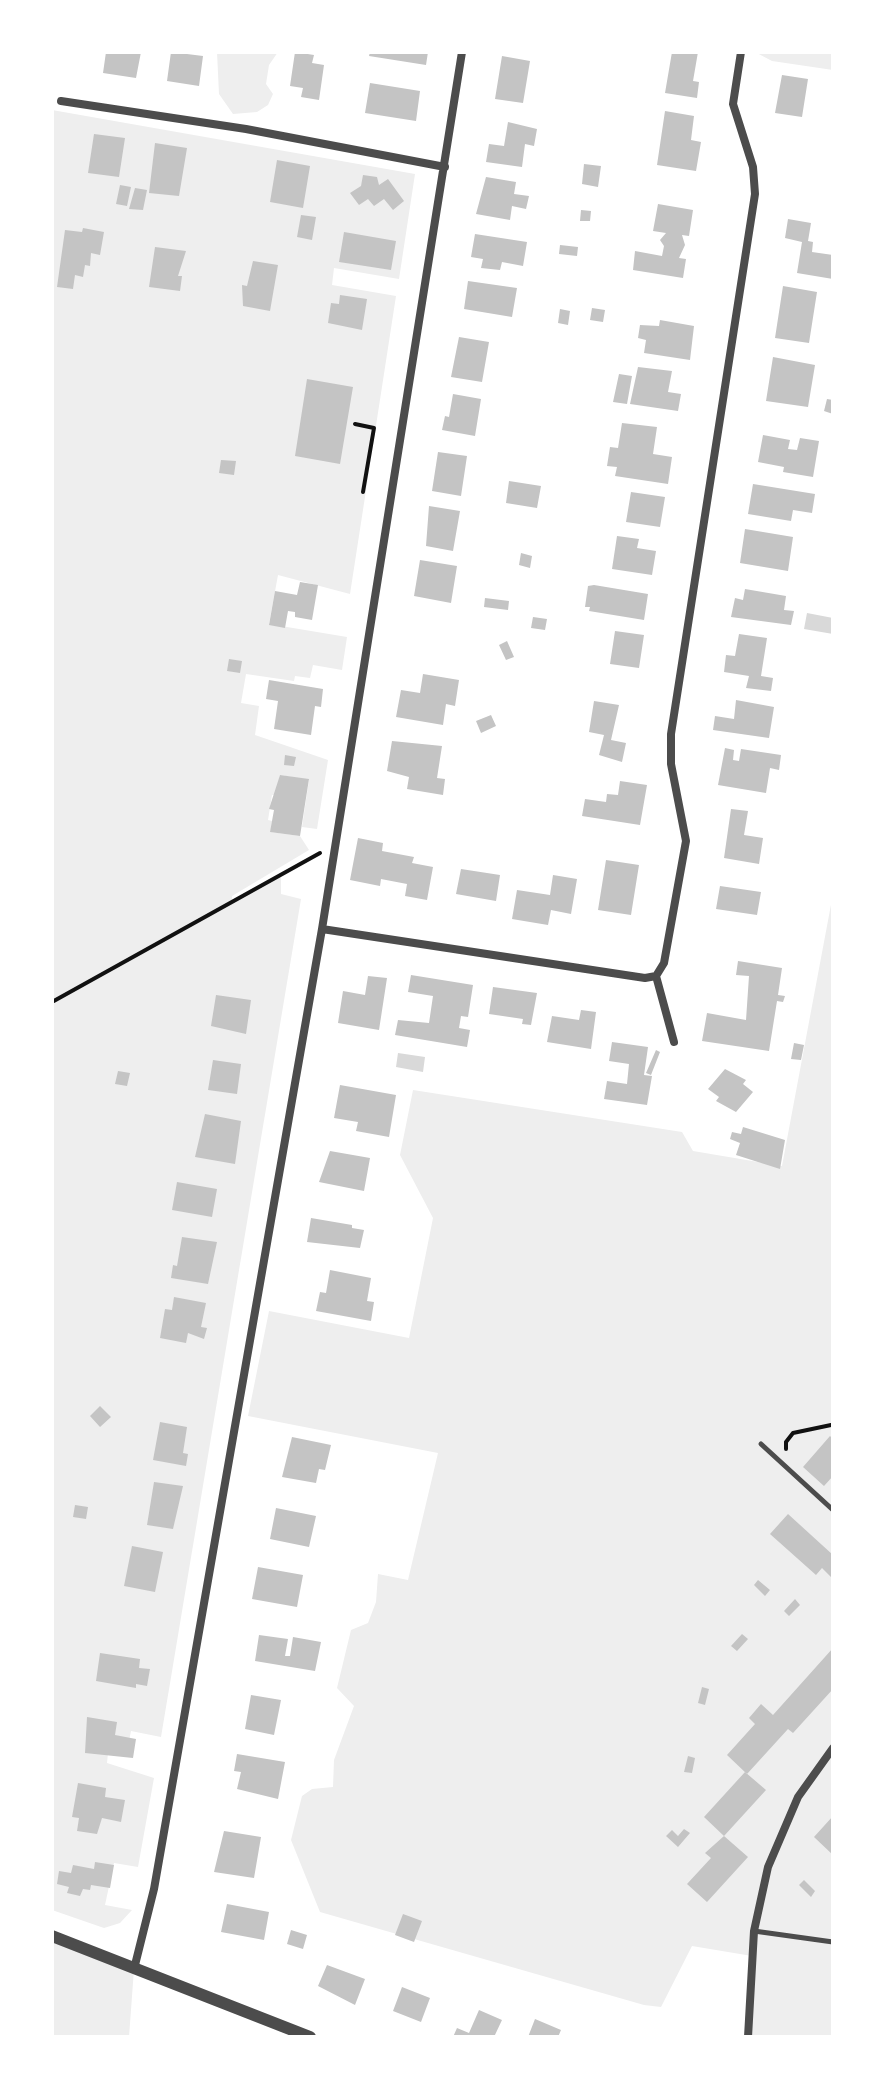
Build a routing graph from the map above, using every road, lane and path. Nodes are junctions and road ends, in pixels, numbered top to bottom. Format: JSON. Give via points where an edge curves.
{"nodes":[{"id":1,"x":462,"y":52,"type":"edge"},
{"id":2,"x":741,"y":52,"type":"edge"},
{"id":3,"x":61,"y":101,"type":"dead end"},
{"id":4,"x":445,"y":167,"type":"junction"},
{"id":5,"x":355,"y":424,"type":"dead end"},
{"id":6,"x":363,"y":492,"type":"dead end"},
{"id":7,"x":335,"y":844,"type":"junction"},
{"id":8,"x":322,"y":929,"type":"junction"},
{"id":9,"x":656,"y":976,"type":"junction"},
{"id":10,"x":52,"y":1002,"type":"edge"},
{"id":11,"x":674,"y":1042,"type":"dead end"},
{"id":12,"x":831,"y":1425,"type":"dead end"},
{"id":13,"x":761,"y":1444,"type":"dead end"},
{"id":14,"x":794,"y":1474,"type":"junction"},
{"id":15,"x":833,"y":1510,"type":"edge"},
{"id":16,"x":833,"y":1748,"type":"edge"},
{"id":17,"x":754,"y":1931,"type":"junction"},
{"id":18,"x":52,"y":1936,"type":"edge"},
{"id":19,"x":833,"y":1942,"type":"edge"},
{"id":20,"x":134,"y":1969,"type":"junction"},
{"id":21,"x":310,"y":2037,"type":"edge"},
{"id":22,"x":748,"y":2037,"type":"edge"}],
"edges":[{"from":1,"to":4,"type":"street"},
{"from":2,"to":9,"type":"street","via":[[733,104],[753,167],[755,194],[671,734],[671,764],[686,841],[664,963]]},
{"from":3,"to":4,"type":"street"},
{"from":4,"to":7,"type":"street"},
{"from":5,"to":6,"type":"path","via":[[374,428]]},
{"from":7,"to":8,"type":"street"},
{"from":7,"to":10,"type":"path"},
{"from":8,"to":9,"type":"street","via":[[634,977]]},
{"from":8,"to":20,"type":"street","via":[[156,1874]]},
{"from":9,"to":11,"type":"street"},
{"from":12,"to":14,"type":"path","via":[[804,1428],[786,1442]]},
{"from":13,"to":14,"type":"lane"},
{"from":14,"to":15,"type":"lane"},
{"from":16,"to":17,"type":"street","via":[[780,1833]]},
{"from":17,"to":19,"type":"lane"},
{"from":17,"to":22,"type":"street"},
{"from":18,"to":20,"type":"street"},
{"from":20,"to":21,"type":"street"}]}
